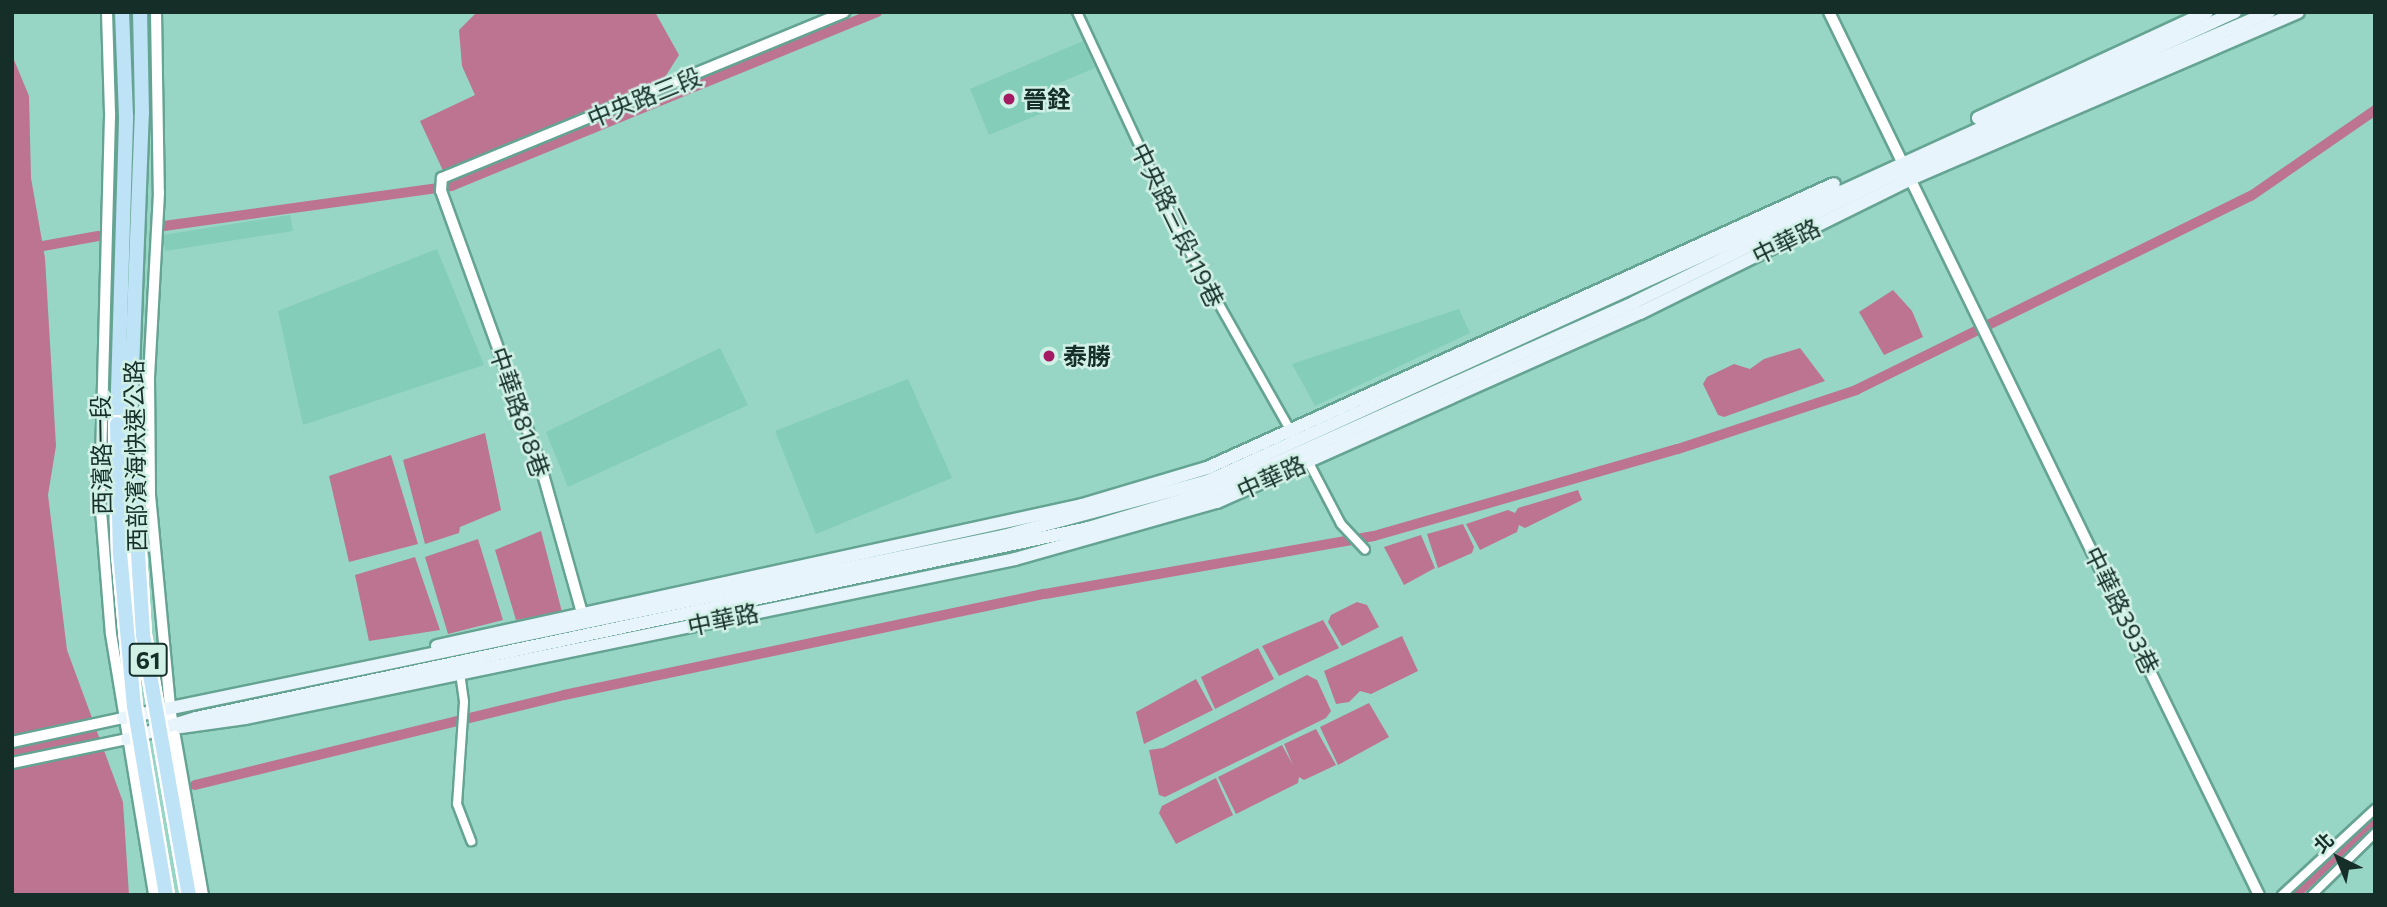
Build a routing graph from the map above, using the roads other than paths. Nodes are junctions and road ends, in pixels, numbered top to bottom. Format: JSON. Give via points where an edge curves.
{"nodes":[{"id":1,"x":107,"y":12,"type":"edge"},
{"id":2,"x":122,"y":12,"type":"edge"},
{"id":3,"x":140,"y":12,"type":"edge"},
{"id":4,"x":156,"y":12,"type":"edge"},
{"id":5,"x":844,"y":12,"type":"edge"},
{"id":6,"x":1077,"y":12,"type":"edge"},
{"id":7,"x":1829,"y":12,"type":"edge"},
{"id":8,"x":2207,"y":12,"type":"edge"},
{"id":9,"x":2235,"y":12,"type":"edge"},
{"id":10,"x":2269,"y":12,"type":"edge"},
{"id":11,"x":2298,"y":12,"type":"edge"},
{"id":12,"x":1906,"y":165,"type":"junction"},
{"id":13,"x":442,"y":178,"type":"joint"},
{"id":14,"x":123,"y":423,"type":"junction"},
{"id":15,"x":1299,"y":446,"type":"junction"},
{"id":16,"x":1365,"y":550,"type":"dead end"},
{"id":17,"x":580,"y":624,"type":"junction"},
{"id":18,"x":578,"y":649,"type":"junction"},
{"id":19,"x":460,"y":673,"type":"junction"},
{"id":20,"x":170,"y":708,"type":"junction"},
{"id":21,"x":123,"y":718,"type":"junction"},
{"id":22,"x":173,"y":727,"type":"junction"},
{"id":23,"x":127,"y":739,"type":"junction"},
{"id":24,"x":12,"y":741,"type":"edge"},
{"id":25,"x":12,"y":763,"type":"edge"},
{"id":26,"x":2375,"y":809,"type":"edge"},
{"id":27,"x":2375,"y":832,"type":"edge"},
{"id":28,"x":471,"y":841,"type":"dead end"},
{"id":29,"x":155,"y":895,"type":"edge"},
{"id":30,"x":166,"y":895,"type":"edge"},
{"id":31,"x":189,"y":895,"type":"edge"},
{"id":32,"x":204,"y":895,"type":"edge"},
{"id":33,"x":2259,"y":895,"type":"edge"},
{"id":34,"x":2282,"y":895,"type":"edge"},
{"id":35,"x":2312,"y":895,"type":"edge"}],
"edges":[{"from":1,"to":21,"type":"street","name":"西濱路一段","via":[[110,116],[100,498]]},
{"from":2,"to":14,"type":"highway","name":"西部濱海快速公路","number":"61","via":[[126,116]]},
{"from":3,"to":14,"type":"highway","name":"西部濱海快速公路","number":"61","via":[[142,114]]},
{"from":4,"to":20,"type":"street","name":"西濱路一段","via":[[159,193],[149,378],[150,495]]},
{"from":5,"to":13,"type":"street","name":"中央路三段"},
{"from":6,"to":15,"type":"street","name":"中央路三段119巷","via":[[1185,244]]},
{"from":7,"to":12,"type":"street","name":"中華路393巷"},
{"from":8,"to":12,"type":"main road","name":"中華路"},
{"from":9,"to":12,"type":"main road","name":"中華路"},
{"from":10,"to":12,"type":"main road","name":"中華路"},
{"from":11,"to":12,"type":"main road","name":"中華路"},
{"from":12,"to":15,"type":"main road","name":"中華路"},
{"from":12,"to":15,"type":"main road","name":"中華路","via":[[1640,313]]},
{"from":12,"to":33,"type":"street","name":"中華路393巷"},
{"from":13,"to":17,"type":"street","name":"中華路818巷","via":[[441,191],[541,467]]},
{"from":14,"to":30,"type":"highway","name":"西部濱海快速公路","number":"61","bridge":true,"via":[[120,553],[134,706]]},
{"from":14,"to":31,"type":"highway","name":"西部濱海快速公路","number":"61","bridge":true,"via":[[143,635]]},
{"from":15,"to":16,"type":"street","name":"中央路三段119巷"},
{"from":15,"to":17,"type":"main road","name":"中華路","via":[[1082,505]]},
{"from":15,"to":17,"type":"main road","name":"中華路","via":[[1213,491],[1088,528]]},
{"from":15,"to":18,"type":"main road","name":"中華路","via":[[1217,502],[1090,541]]},
{"from":17,"to":18,"type":"street","name":"中華路818巷"},
{"from":17,"to":20,"type":"main road","name":"中華路","via":[[198,695]]},
{"from":17,"to":22,"type":"main road","name":"中華路"},
{"from":18,"to":19,"type":"main road","name":"中華路"},
{"from":19,"to":22,"type":"main road","name":"中華路","via":[[199,727]]},
{"from":19,"to":28,"type":"street","via":[[463,751],[457,804]]},
{"from":20,"to":21,"type":"main road","name":"中華路"},
{"from":20,"to":22,"type":"street","name":"西濱路一段"},
{"from":21,"to":23,"type":"street","name":"西濱路一段"},
{"from":21,"to":24,"type":"street"},
{"from":22,"to":23,"type":"main road","name":"中華路"},
{"from":22,"to":32,"type":"street","name":"西濱路一段"},
{"from":23,"to":25,"type":"street"},
{"from":23,"to":29,"type":"street","name":"西濱路一段"},
{"from":26,"to":34,"type":"street"},
{"from":27,"to":35,"type":"street"}]}
